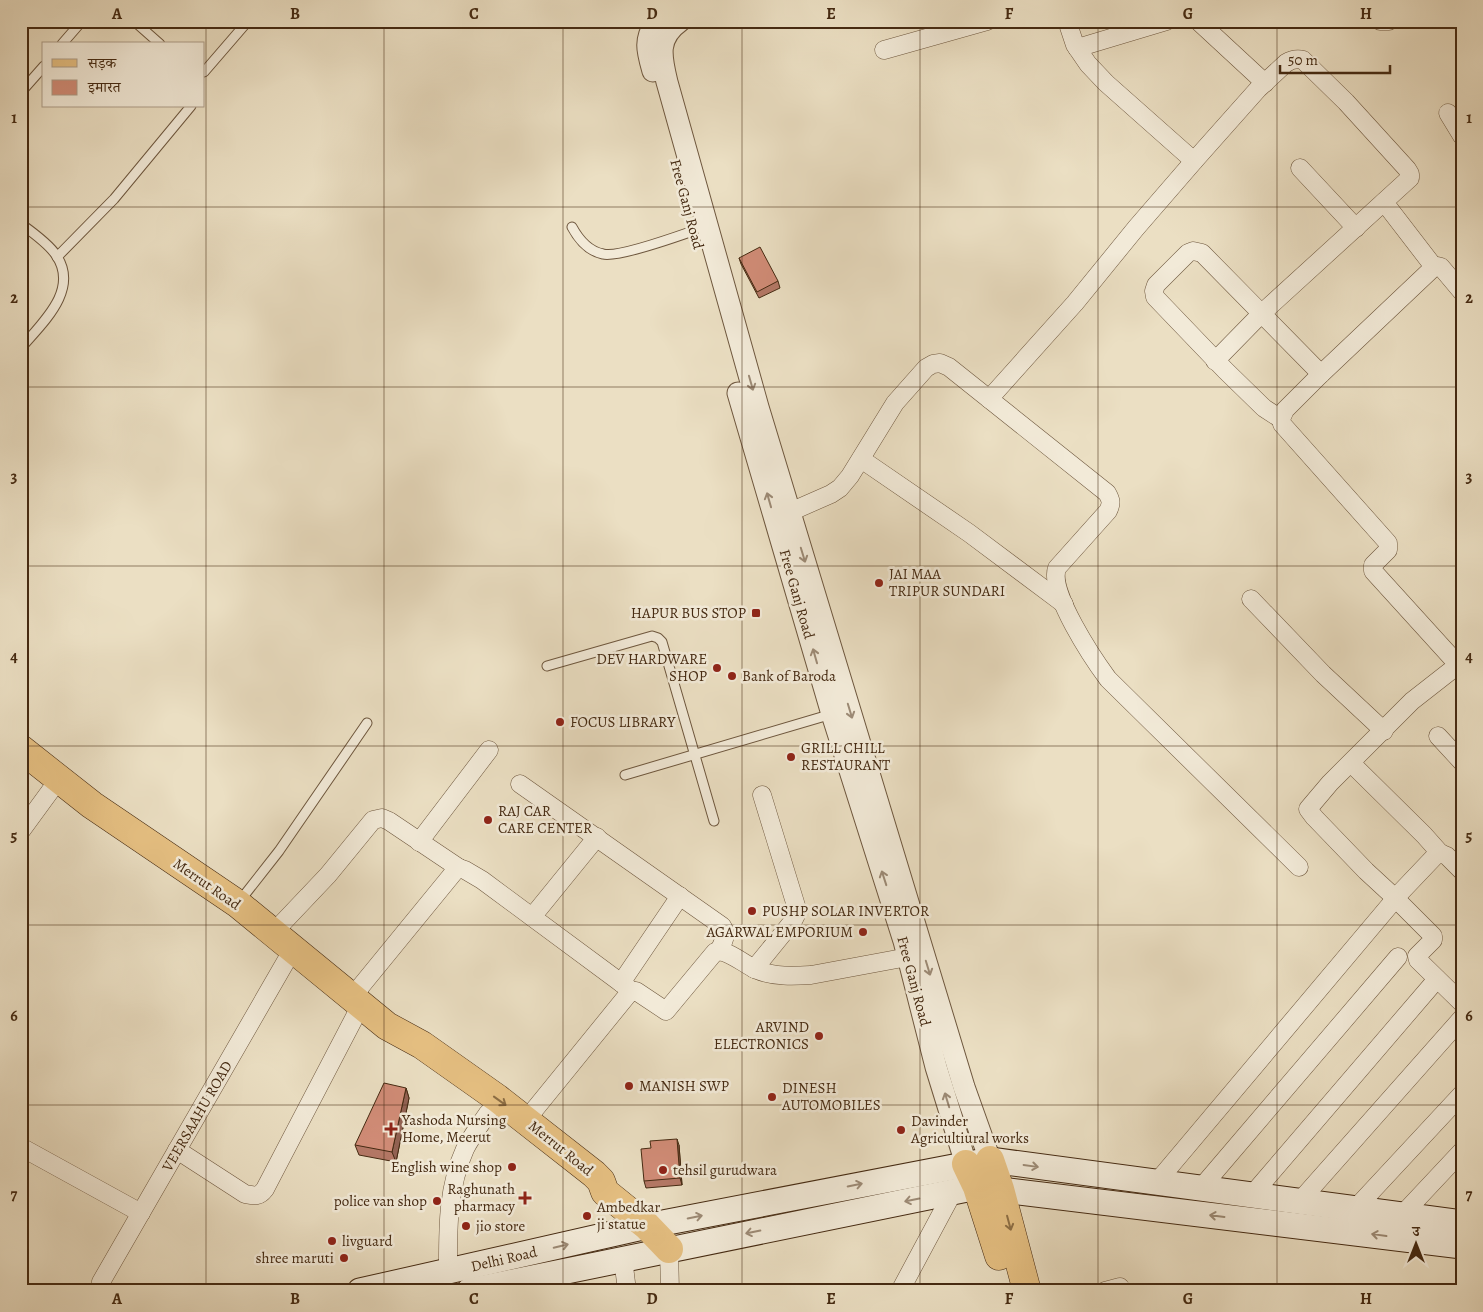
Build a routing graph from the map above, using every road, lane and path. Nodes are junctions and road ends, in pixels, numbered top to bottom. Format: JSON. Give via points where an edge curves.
{"nodes":[{"id":1,"x":82,"y":21,"type":"edge"},
{"id":2,"x":134,"y":21,"type":"edge"},
{"id":3,"x":248,"y":21,"type":"edge"},
{"id":4,"x":680,"y":21,"type":"edge"},
{"id":5,"x":988,"y":21,"type":"edge"},
{"id":6,"x":1067,"y":21,"type":"edge"},
{"id":7,"x":1167,"y":21,"type":"edge"},
{"id":8,"x":1198,"y":21,"type":"edge"},
{"id":9,"x":1380,"y":21,"type":"edge"},
{"id":10,"x":1390,"y":21,"type":"edge"},
{"id":11,"x":648,"y":25,"type":"edge"},
{"id":12,"x":64,"y":42,"type":"edge"},
{"id":13,"x":158,"y":42,"type":"edge"},
{"id":14,"x":1077,"y":48,"type":"junction"},
{"id":15,"x":884,"y":50,"type":"dead end"},
{"id":16,"x":42,"y":68,"type":"edge"},
{"id":17,"x":205,"y":71,"type":"edge"},
{"id":18,"x":1265,"y":83,"type":"junction"},
{"id":19,"x":21,"y":92,"type":"edge"},
{"id":20,"x":188,"y":108,"type":"edge"},
{"id":21,"x":1448,"y":113,"type":"dead end"},
{"id":22,"x":1462,"y":136,"type":"edge"},
{"id":23,"x":1194,"y":161,"type":"junction"},
{"id":24,"x":1300,"y":168,"type":"dead end"},
{"id":25,"x":1384,"y":202,"type":"junction"},
{"id":26,"x":21,"y":224,"type":"edge"},
{"id":27,"x":572,"y":227,"type":"dead end"},
{"id":28,"x":1356,"y":228,"type":"junction"},
{"id":29,"x":693,"y":231,"type":"junction"},
{"id":30,"x":57,"y":257,"type":"junction"},
{"id":31,"x":1434,"y":267,"type":"junction"},
{"id":32,"x":1462,"y":292,"type":"edge"},
{"id":33,"x":1262,"y":313,"type":"junction"},
{"id":34,"x":21,"y":348,"type":"edge"},
{"id":35,"x":1216,"y":361,"type":"junction"},
{"id":36,"x":1321,"y":374,"type":"junction"},
{"id":37,"x":989,"y":399,"type":"junction"},
{"id":38,"x":1281,"y":419,"type":"junction"},
{"id":39,"x":861,"y":459,"type":"junction"},
{"id":40,"x":790,"y":512,"type":"junction"},
{"id":41,"x":1250,"y":599,"type":"dead end"},
{"id":42,"x":1065,"y":604,"type":"junction"},
{"id":43,"x":547,"y":666,"type":"dead end"},
{"id":44,"x":1460,"y":667,"type":"edge"},
{"id":45,"x":832,"y":714,"type":"junction"},
{"id":46,"x":367,"y":722,"type":"dead end"},
{"id":47,"x":1384,"y":731,"type":"junction"},
{"id":48,"x":1438,"y":736,"type":"dead end"},
{"id":49,"x":21,"y":749,"type":"edge"},
{"id":50,"x":489,"y":750,"type":"dead end"},
{"id":51,"x":694,"y":755,"type":"junction"},
{"id":52,"x":1462,"y":762,"type":"edge"},
{"id":53,"x":1351,"y":764,"type":"junction"},
{"id":54,"x":625,"y":775,"type":"dead end"},
{"id":55,"x":59,"y":779,"type":"junction"},
{"id":56,"x":520,"y":784,"type":"dead end"},
{"id":57,"x":762,"y":795,"type":"dead end"},
{"id":58,"x":714,"y":821,"type":"dead end"},
{"id":59,"x":21,"y":831,"type":"edge"},
{"id":60,"x":597,"y":837,"type":"junction"},
{"id":61,"x":418,"y":842,"type":"junction"},
{"id":62,"x":1440,"y":853,"type":"junction"},
{"id":63,"x":1299,"y":867,"type":"dead end"},
{"id":64,"x":459,"y":868,"type":"junction"},
{"id":65,"x":1462,"y":871,"type":"edge"},
{"id":66,"x":680,"y":896,"type":"junction"},
{"id":67,"x":1394,"y":897,"type":"junction"},
{"id":68,"x":238,"y":904,"type":"junction"},
{"id":69,"x":532,"y":917,"type":"junction"},
{"id":70,"x":283,"y":941,"type":"junction"},
{"id":71,"x":719,"y":951,"type":"junction"},
{"id":72,"x":908,"y":957,"type":"junction"},
{"id":73,"x":1398,"y":957,"type":"dead end"},
{"id":74,"x":754,"y":969,"type":"junction"},
{"id":75,"x":1437,"y":979,"type":"junction"},
{"id":76,"x":627,"y":987,"type":"junction"},
{"id":77,"x":356,"y":1001,"type":"junction"},
{"id":78,"x":1462,"y":1003,"type":"edge"},
{"id":79,"x":1462,"y":1018,"type":"edge"},
{"id":80,"x":386,"y":1026,"type":"junction"},
{"id":81,"x":1462,"y":1094,"type":"edge"},
{"id":82,"x":488,"y":1113,"type":"junction"},
{"id":83,"x":526,"y":1120,"type":"junction"},
{"id":84,"x":21,"y":1147,"type":"edge"},
{"id":85,"x":177,"y":1150,"type":"junction"},
{"id":86,"x":1462,"y":1151,"type":"edge"},
{"id":87,"x":977,"y":1178,"type":"junction"},
{"id":88,"x":1156,"y":1183,"type":"junction"},
{"id":89,"x":1200,"y":1188,"type":"junction"},
{"id":90,"x":605,"y":1192,"type":"junction"},
{"id":91,"x":802,"y":1196,"type":"junction"},
{"id":92,"x":1251,"y":1196,"type":"junction"},
{"id":93,"x":1299,"y":1202,"type":"junction"},
{"id":94,"x":1354,"y":1210,"type":"junction"},
{"id":95,"x":141,"y":1213,"type":"junction"},
{"id":96,"x":1402,"y":1215,"type":"junction"},
{"id":97,"x":810,"y":1220,"type":"junction"},
{"id":98,"x":1462,"y":1223,"type":"edge"},
{"id":99,"x":647,"y":1226,"type":"junction"},
{"id":100,"x":1462,"y":1246,"type":"edge"},
{"id":101,"x":669,"y":1248,"type":"junction"},
{"id":102,"x":623,"y":1258,"type":"junction"},
{"id":103,"x":448,"y":1271,"type":"junction"},
{"id":104,"x":101,"y":1282,"type":"dead end"},
{"id":105,"x":360,"y":1291,"type":"edge"},
{"id":106,"x":469,"y":1291,"type":"edge"},
{"id":107,"x":627,"y":1291,"type":"edge"},
{"id":108,"x":670,"y":1291,"type":"edge"},
{"id":109,"x":900,"y":1291,"type":"edge"},
{"id":110,"x":1010,"y":1291,"type":"edge"},
{"id":111,"x":1027,"y":1291,"type":"edge"}],
"edges":[{"from":1,"to":12,"type":"lane"},
{"from":2,"to":13,"type":"lane"},
{"from":3,"to":17,"type":"lane"},
{"from":4,"to":40,"type":"street","one_way":true,"via":[[665,36],[661,58],[717,265]]},
{"from":5,"to":15,"type":"street"},
{"from":6,"to":14,"type":"street"},
{"from":7,"to":14,"type":"street"},
{"from":8,"to":18,"type":"street"},
{"from":9,"to":10,"type":"street"},
{"from":11,"to":29,"type":"street","name":"Free Ganj Road","via":[[648,52]]},
{"from":14,"to":23,"type":"street","via":[[1106,83]]},
{"from":16,"to":19,"type":"lane"},
{"from":18,"to":23,"type":"street"},
{"from":18,"to":25,"type":"street","via":[[1286,63],[1299,59],[1346,102],[1410,174],[1408,180]]},
{"from":20,"to":30,"type":"lane","via":[[114,199]]},
{"from":21,"to":22,"type":"street"},
{"from":23,"to":37,"type":"street","via":[[1075,303]]},
{"from":24,"to":28,"type":"street"},
{"from":25,"to":28,"type":"street"},
{"from":25,"to":31,"type":"street"},
{"from":26,"to":30,"type":"lane"},
{"from":27,"to":29,"type":"lane","via":[[590,249],[604,255],[625,252]]},
{"from":28,"to":33,"type":"street"},
{"from":45,"to":29,"type":"street","name":"Free Ganj Road","one_way":true},
{"from":30,"to":34,"type":"lane","via":[[63,280],[58,301]]},
{"from":31,"to":32,"type":"street","via":[[1441,267]]},
{"from":31,"to":36,"type":"street"},
{"from":33,"to":35,"type":"street"},
{"from":33,"to":35,"type":"street","via":[[1198,251],[1188,253],[1156,285],[1155,297]]},
{"from":33,"to":36,"type":"street"},
{"from":35,"to":38,"type":"street","via":[[1264,408]]},
{"from":36,"to":38,"type":"street","via":[[1285,410]]},
{"from":37,"to":39,"type":"street","via":[[949,367],[933,364],[896,403]]},
{"from":37,"to":42,"type":"street","via":[[1111,499],[1108,511],[1057,568],[1055,578]]},
{"from":38,"to":44,"type":"street","via":[[1282,424],[1388,543],[1388,550],[1373,571]]},
{"from":39,"to":40,"type":"street","via":[[840,488]]},
{"from":39,"to":42,"type":"street"},
{"from":40,"to":87,"type":"street","one_way":true,"via":[[964,1087]]},
{"from":41,"to":47,"type":"street"},
{"from":42,"to":63,"type":"street","via":[[1083,643],[1108,679]]},
{"from":43,"to":51,"type":"lane","via":[[652,636],[658,638],[662,642]]},
{"from":44,"to":47,"type":"street","via":[[1412,701]]},
{"from":45,"to":51,"type":"lane"},
{"from":72,"to":45,"type":"street","name":"Free Ganj Road","one_way":true},
{"from":46,"to":68,"type":"lane","via":[[279,851]]},
{"from":47,"to":53,"type":"street"},
{"from":48,"to":52,"type":"street"},
{"from":49,"to":55,"type":"main road","name":"Merrut Road"},
{"from":50,"to":61,"type":"street"},
{"from":51,"to":54,"type":"lane"},
{"from":51,"to":58,"type":"lane"},
{"from":53,"to":62,"type":"street"},
{"from":53,"to":67,"type":"street","via":[[1308,809]]},
{"from":55,"to":59,"type":"street"},
{"from":55,"to":68,"type":"main road","name":"Merrut Road"},
{"from":56,"to":60,"type":"street"},
{"from":57,"to":74,"type":"street","via":[[797,909],[793,920]]},
{"from":60,"to":66,"type":"street"},
{"from":60,"to":69,"type":"street"},
{"from":61,"to":64,"type":"street","name":"VEERSAAHU ROAD"},
{"from":61,"to":70,"type":"street","name":"VEERSAAHU ROAD","via":[[382,818],[373,820],[328,875]]},
{"from":62,"to":65,"type":"street"},
{"from":62,"to":67,"type":"street"},
{"from":64,"to":69,"type":"street","name":"VEERSAAHU ROAD","via":[[482,880]]},
{"from":64,"to":77,"type":"street"},
{"from":66,"to":71,"type":"street","via":[[726,931]]},
{"from":66,"to":76,"type":"street"},
{"from":67,"to":75,"type":"street","via":[[1433,936],[1417,956]]},
{"from":67,"to":88,"type":"street"},
{"from":68,"to":70,"type":"main road","name":"Merrut Road"},
{"from":69,"to":76,"type":"street","name":"VEERSAAHU ROAD"},
{"from":70,"to":77,"type":"main road","name":"Merrut Road"},
{"from":70,"to":85,"type":"street","name":"VEERSAAHU ROAD"},
{"from":71,"to":74,"type":"street"},
{"from":71,"to":76,"type":"street","name":"VEERSAAHU ROAD","via":[[712,954],[666,1011]]},
{"from":72,"to":74,"type":"street","via":[[811,975],[782,975]]},
{"from":87,"to":72,"type":"street","name":"Free Ganj Road","one_way":true,"via":[[936,1067]]},
{"from":73,"to":89,"type":"street"},
{"from":75,"to":78,"type":"street"},
{"from":75,"to":92,"type":"street"},
{"from":76,"to":83,"type":"street","via":[[628,994]]},
{"from":77,"to":80,"type":"main road","name":"Merrut Road"},
{"from":77,"to":85,"type":"street","via":[[266,1189],[260,1195],[245,1194]]},
{"from":79,"to":93,"type":"street"},
{"from":80,"to":82,"type":"main road","name":"Merrut Road","via":[[411,1057]]},
{"from":80,"to":83,"type":"main road","name":"Merrut Road","one_way":true,"via":[[422,1045]]},
{"from":81,"to":94,"type":"street"},
{"from":82,"to":90,"type":"main road","name":"Merrut Road","via":[[581,1187]]},
{"from":82,"to":103,"type":"street","via":[[465,1148],[452,1188]]},
{"from":83,"to":90,"type":"main road","name":"Merrut Road","via":[[594,1174]]},
{"from":84,"to":95,"type":"street"},
{"from":85,"to":95,"type":"street","name":"VEERSAAHU ROAD"},
{"from":86,"to":96,"type":"street"},
{"from":87,"to":88,"type":"main road","one_way":true},
{"from":91,"to":87,"type":"main road","name":"Delhi Road","one_way":true},
{"from":87,"to":97,"type":"main road","name":"Delhi Road","one_way":true},
{"from":100,"to":87,"type":"main road","one_way":true},
{"from":87,"to":109,"type":"street"},
{"from":87,"to":110,"type":"main road"},
{"from":87,"to":111,"type":"main road","one_way":true},
{"from":88,"to":89,"type":"main road"},
{"from":89,"to":92,"type":"main road"},
{"from":90,"to":99,"type":"main road","name":"Merrut Road"},
{"from":91,"to":97,"type":"main road"},
{"from":99,"to":91,"type":"main road","name":"Delhi Road","one_way":true},
{"from":92,"to":93,"type":"main road"},
{"from":93,"to":94,"type":"main road"},
{"from":94,"to":96,"type":"main road"},
{"from":95,"to":104,"type":"street","name":"VEERSAAHU ROAD"},
{"from":96,"to":98,"type":"main road"},
{"from":97,"to":101,"type":"main road","name":"Delhi Road","one_way":true},
{"from":99,"to":101,"type":"main road","name":"Merrut Road"},
{"from":103,"to":99,"type":"main road","name":"Delhi Road","one_way":true},
{"from":101,"to":102,"type":"main road","name":"Delhi Road"},
{"from":101,"to":108,"type":"street"},
{"from":102,"to":106,"type":"main road","name":"Delhi Road"},
{"from":102,"to":107,"type":"street"},
{"from":103,"to":105,"type":"main road","name":"Delhi Road"}]}
